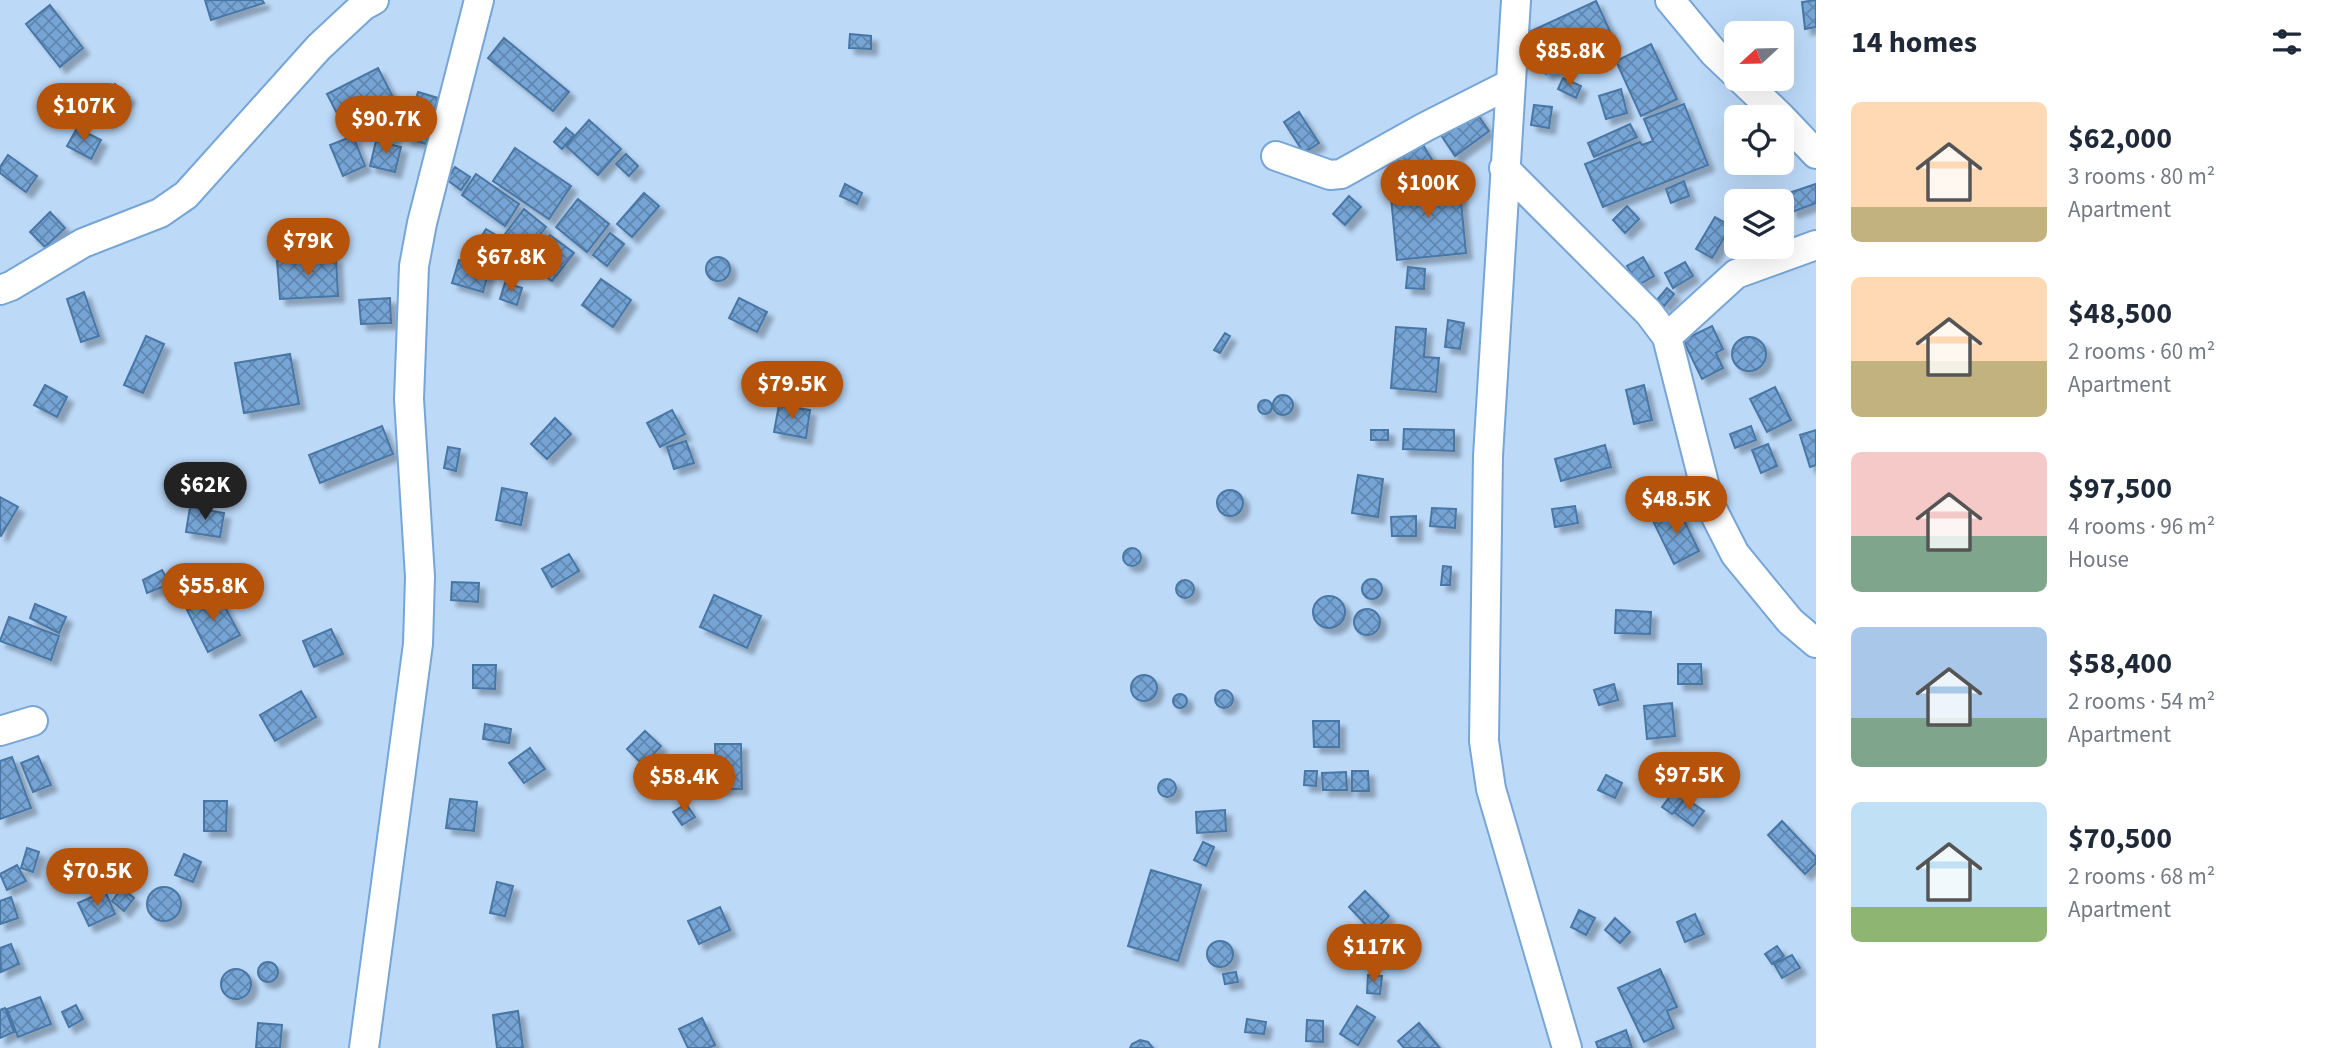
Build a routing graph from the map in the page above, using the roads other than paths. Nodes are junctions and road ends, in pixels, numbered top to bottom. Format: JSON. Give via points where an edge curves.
{"nodes":[{"id":1,"x":374,"y":0,"type":"edge"},
{"id":2,"x":479,"y":0,"type":"edge"},
{"id":3,"x":1516,"y":0,"type":"edge"},
{"id":4,"x":1670,"y":0,"type":"edge"},
{"id":5,"x":1724,"y":62,"type":"edge"},
{"id":6,"x":1510,"y":85,"type":"junction"},
{"id":7,"x":1753,"y":91,"type":"edge"},
{"id":8,"x":1768,"y":105,"type":"edge"},
{"id":9,"x":1794,"y":131,"type":"edge"},
{"id":10,"x":1816,"y":154,"type":"edge"},
{"id":11,"x":1276,"y":156,"type":"dead end"},
{"id":12,"x":1504,"y":168,"type":"junction"},
{"id":13,"x":1816,"y":245,"type":"edge"},
{"id":14,"x":0,"y":290,"type":"edge"},
{"id":15,"x":1667,"y":337,"type":"junction"},
{"id":16,"x":1816,"y":643,"type":"edge"},
{"id":17,"x":33,"y":722,"type":"dead end"},
{"id":18,"x":0,"y":731,"type":"edge"},
{"id":19,"x":363,"y":1048,"type":"edge"},
{"id":20,"x":1567,"y":1048,"type":"edge"}],
"edges":[{"from":1,"to":14,"type":"street","via":[[319,47],[186,195],[160,213],[83,243]]},
{"from":2,"to":19,"type":"street","via":[[414,266],[409,399],[420,577],[418,644]]},
{"from":3,"to":6,"type":"street"},
{"from":4,"to":5,"type":"street"},
{"from":6,"to":11,"type":"street","via":[[1341,174],[1330,175]]},
{"from":6,"to":12,"type":"street"},
{"from":7,"to":8,"type":"street"},
{"from":9,"to":10,"type":"street"},
{"from":12,"to":15,"type":"street","via":[[1649,313]]},
{"from":12,"to":20,"type":"street","via":[[1488,456],[1484,741],[1491,789]]},
{"from":13,"to":15,"type":"street","via":[[1736,274]]},
{"from":15,"to":16,"type":"street","via":[[1709,503],[1735,554],[1790,621]]},
{"from":17,"to":18,"type":"street"}]}
